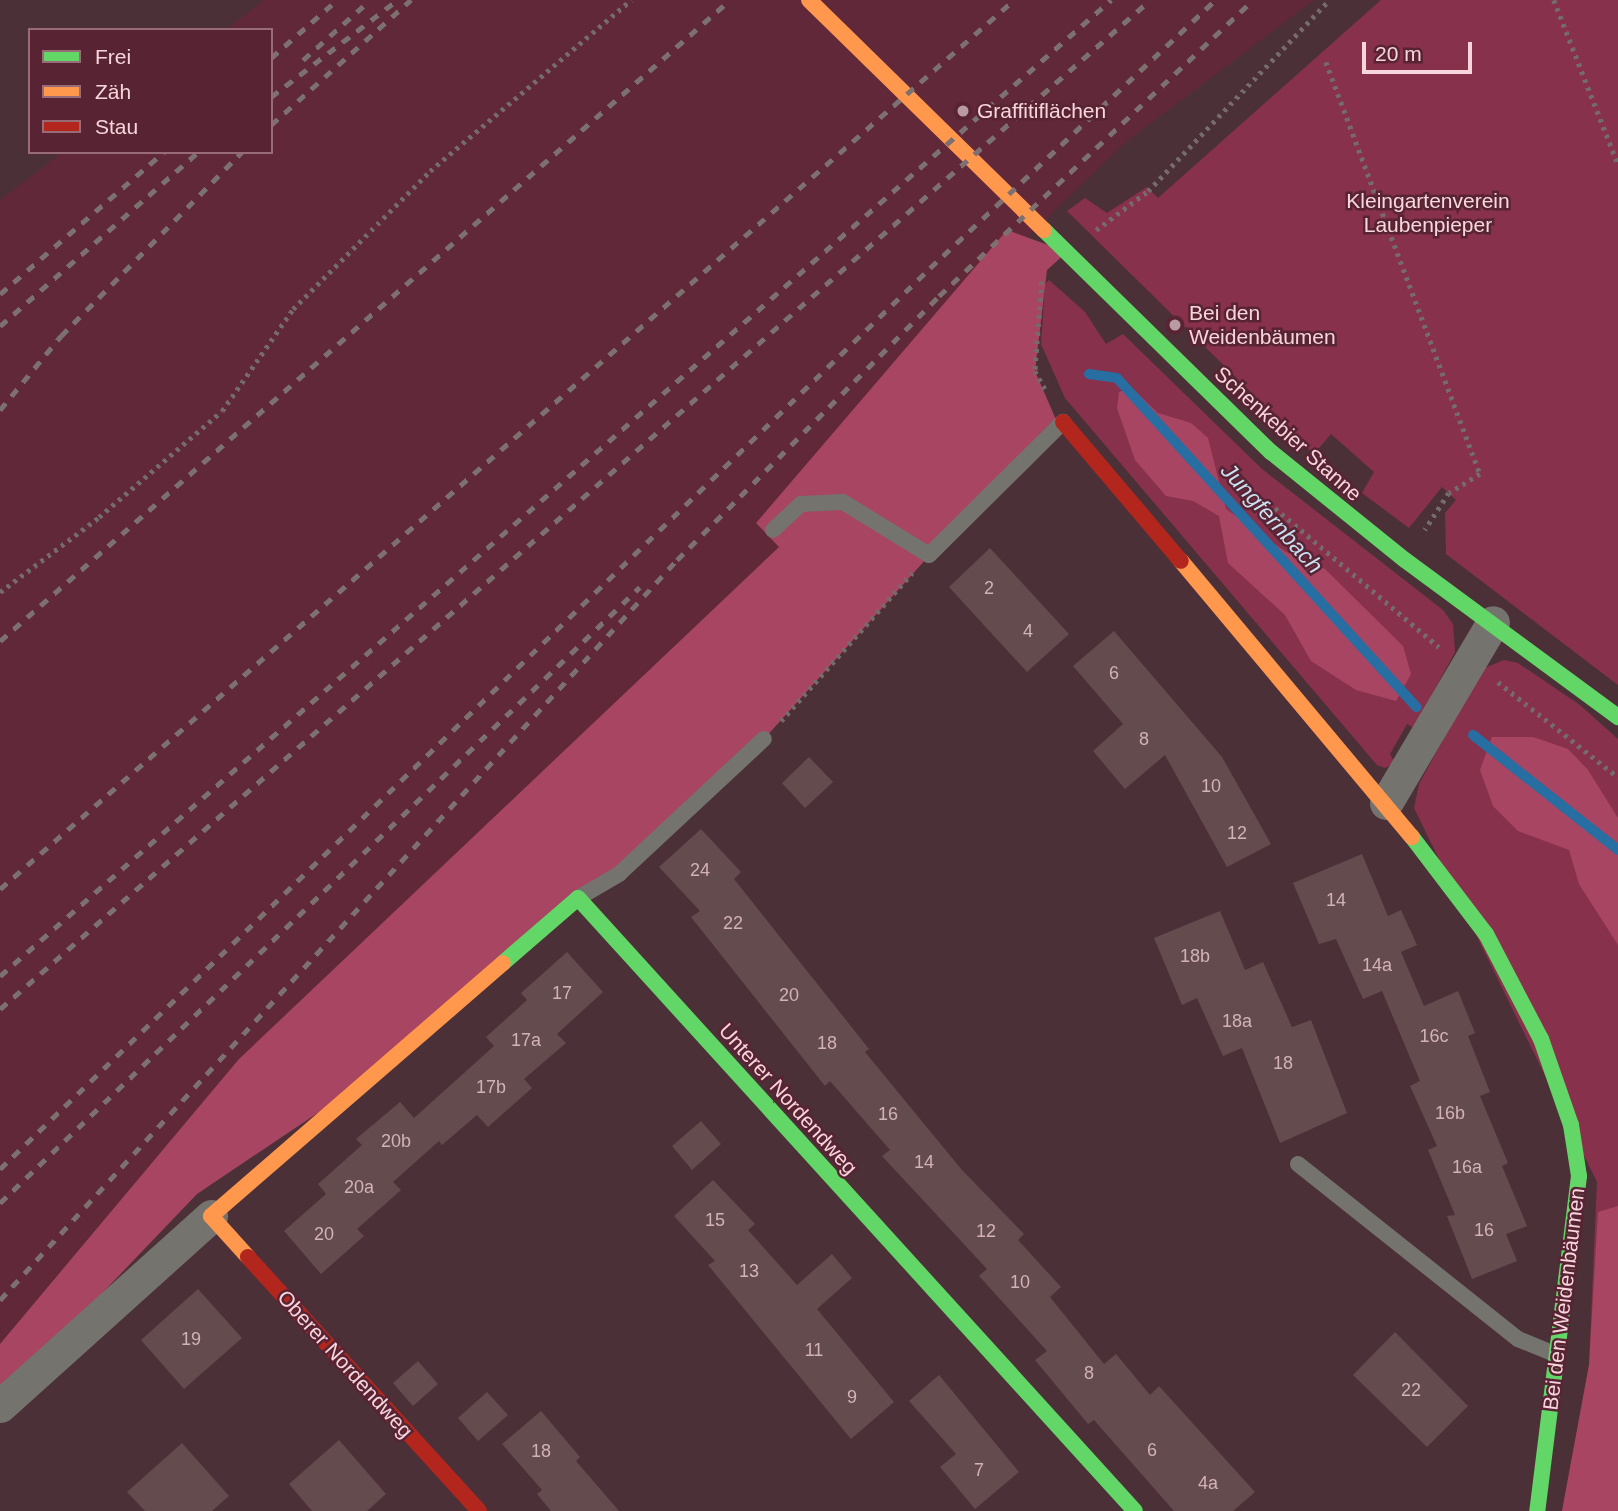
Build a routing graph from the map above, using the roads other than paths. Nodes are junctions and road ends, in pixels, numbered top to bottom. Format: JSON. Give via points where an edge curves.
{"nodes":[{"id":1,"x":809,"y":0,"type":"edge"},
{"id":2,"x":1063,"y":422,"type":"joint"},
{"id":3,"x":773,"y":530,"type":"dead end"},
{"id":4,"x":1493,"y":622,"type":"junction"},
{"id":5,"x":1618,"y":717,"type":"edge"},
{"id":6,"x":764,"y":739,"type":"road end"},
{"id":7,"x":1386,"y":803,"type":"junction"},
{"id":8,"x":578,"y":898,"type":"junction"},
{"id":9,"x":1298,"y":1164,"type":"dead end"},
{"id":10,"x":211,"y":1216,"type":"junction"},
{"id":11,"x":1559,"y":1356,"type":"junction"},
{"id":12,"x":0,"y":1406,"type":"edge"},
{"id":13,"x":479,"y":1511,"type":"edge"},
{"id":14,"x":1135,"y":1511,"type":"edge"},
{"id":15,"x":1537,"y":1511,"type":"edge"}],
"edges":[{"from":1,"to":4,"type":"street","name":"Schenkebier Stanne","via":[[1270,452],[1405,561]]},
{"from":2,"to":3,"type":"lane","via":[[929,555],[843,502],[801,504]]},
{"from":2,"to":7,"type":"street","name":"Bei den Weidenbäumen"},
{"from":4,"to":5,"type":"street","name":"Schenkebier Stanne"},
{"from":4,"to":7,"type":"street"},
{"from":6,"to":8,"type":"lane","via":[[619,874]]},
{"from":7,"to":11,"type":"street","name":"Bei den Weidenbäumen","via":[[1486,934],[1512,977],[1542,1039],[1571,1125],[1579,1176]]},
{"from":8,"to":10,"type":"street"},
{"from":8,"to":14,"type":"street","name":"Unterer Nordendweg"},
{"from":9,"to":11,"type":"lane","via":[[1518,1339]]},
{"from":10,"to":12,"type":"street"},
{"from":10,"to":13,"type":"street","name":"Oberer Nordendweg"},
{"from":11,"to":15,"type":"street","name":"Bei den Weidenbäumen"}]}
